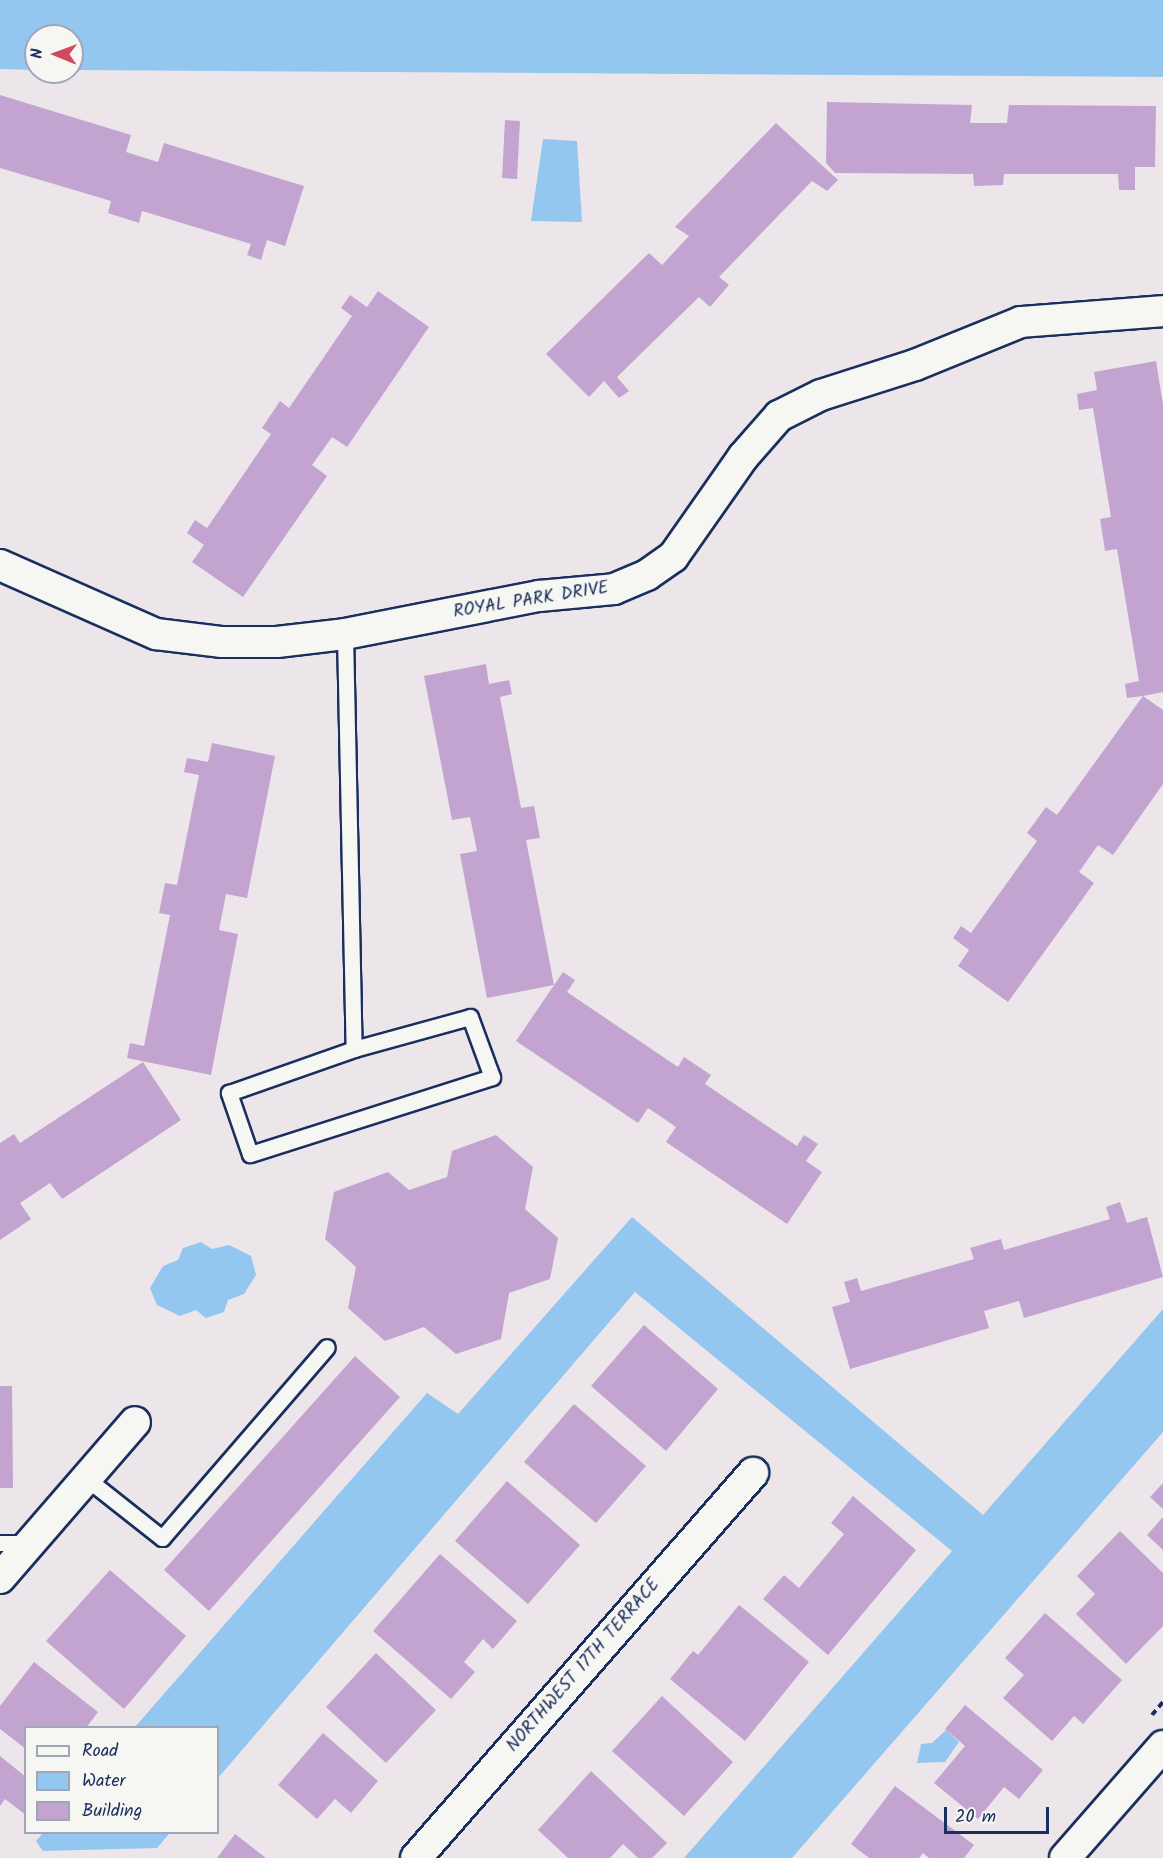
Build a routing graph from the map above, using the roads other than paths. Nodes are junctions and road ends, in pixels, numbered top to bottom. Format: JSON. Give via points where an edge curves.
{"nodes":[{"id":1,"x":1163,"y":311,"type":"edge"},
{"id":2,"x":0,"y":565,"type":"edge"},
{"id":3,"x":345,"y":634,"type":"junction"},
{"id":4,"x":354,"y":1049,"type":"junction"},
{"id":5,"x":327,"y":1347,"type":"dead end"},
{"id":6,"x":135,"y":1422,"type":"dead end"},
{"id":7,"x":753,"y":1473,"type":"dead end"},
{"id":8,"x":86,"y":1478,"type":"junction"},
{"id":9,"x":0,"y":1543,"type":"edge"},
{"id":10,"x":31,"y":1543,"type":"junction"},
{"id":11,"x":0,"y":1578,"type":"edge"},
{"id":12,"x":1163,"y":1746,"type":"edge"},
{"id":13,"x":416,"y":1858,"type":"edge"},
{"id":14,"x":1065,"y":1858,"type":"edge"}],
"edges":[{"from":1,"to":3,"type":"street","name":"ROYAL PARK DRIVE","via":[[1021,322],[915,365],[821,395],[779,416],[743,457],[673,557],[647,575],[614,589],[539,596]]},
{"from":2,"to":3,"type":"street","name":"ROYAL PARK DRIVE","via":[[156,634],[221,642],[277,642]]},
{"from":3,"to":4,"type":"lane"},
{"from":4,"to":4,"type":"lane","via":[[470,1017],[492,1077],[250,1154],[230,1093]]},
{"from":5,"to":8,"type":"lane","via":[[162,1538]]},
{"from":6,"to":8,"type":"street"},
{"from":7,"to":13,"type":"street","name":"NORTHWEST 17TH TERRACE"},
{"from":8,"to":10,"type":"street"},
{"from":9,"to":10,"type":"lane"},
{"from":10,"to":11,"type":"street"},
{"from":12,"to":14,"type":"street"}]}
